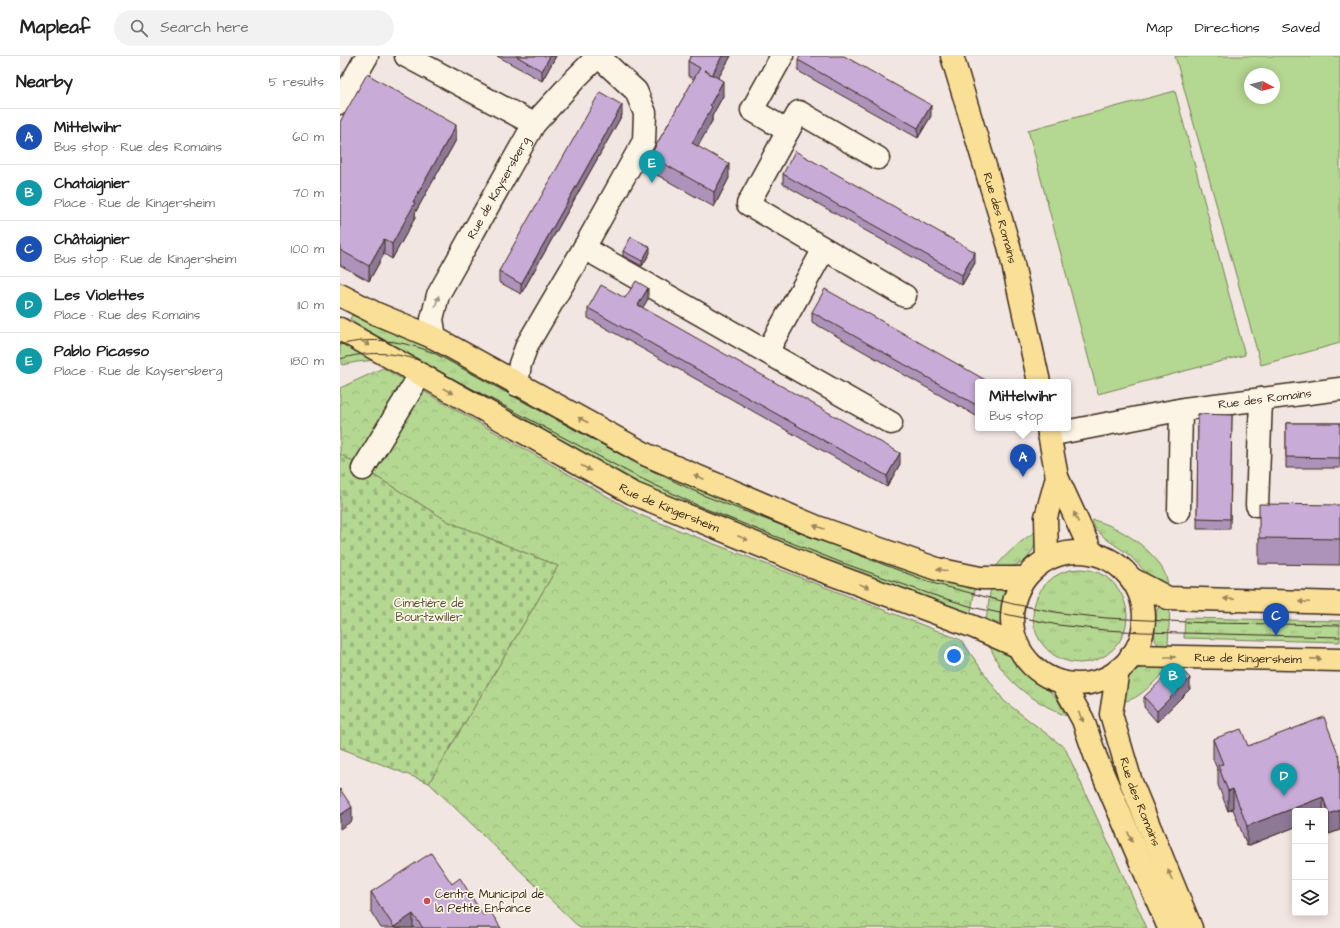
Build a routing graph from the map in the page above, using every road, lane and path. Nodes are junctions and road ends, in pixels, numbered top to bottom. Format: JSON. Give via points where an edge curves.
{"nodes":[{"id":1,"x":367,"y":56,"type":"edge"},
{"id":2,"x":406,"y":56,"type":"edge"},
{"id":3,"x":598,"y":56,"type":"edge"},
{"id":4,"x":782,"y":56,"type":"edge"},
{"id":5,"x":952,"y":56,"type":"edge"},
{"id":6,"x":340,"y":103,"type":"edge"},
{"id":7,"x":534,"y":124,"type":"junction"},
{"id":8,"x":788,"y":131,"type":"junction"},
{"id":9,"x":878,"y":158,"type":"dead end"},
{"id":10,"x":584,"y":248,"type":"junction"},
{"id":11,"x":824,"y":249,"type":"junction"},
{"id":12,"x":340,"y":295,"type":"edge"},
{"id":13,"x":905,"y":296,"type":"dead end"},
{"id":14,"x":340,"y":329,"type":"edge"},
{"id":15,"x":435,"y":338,"type":"junction"},
{"id":16,"x":767,"y":352,"type":"junction"},
{"id":17,"x":420,"y":375,"type":"junction"},
{"id":18,"x":1038,"y":379,"type":"edge"},
{"id":19,"x":517,"y":385,"type":"junction"},
{"id":20,"x":1340,"y":389,"type":"edge"},
{"id":21,"x":1261,"y":399,"type":"junction"},
{"id":22,"x":1181,"y":410,"type":"junction"},
{"id":23,"x":891,"y":423,"type":"dead end"},
{"id":24,"x":1071,"y":427,"type":"edge"},
{"id":25,"x":1048,"y":431,"type":"edge"},
{"id":26,"x":363,"y":469,"type":"dead end"},
{"id":27,"x":1057,"y":477,"type":"junction"},
{"id":28,"x":1257,"y":505,"type":"edge"},
{"id":29,"x":1179,"y":511,"type":"dead end"},
{"id":30,"x":1092,"y":553,"type":"junction"},
{"id":31,"x":1047,"y":559,"type":"junction"},
{"id":32,"x":1024,"y":578,"type":"junction"},
{"id":33,"x":1132,"y":579,"type":"junction"},
{"id":34,"x":1340,"y":603,"type":"edge"},
{"id":35,"x":1018,"y":646,"type":"junction"},
{"id":36,"x":1340,"y":660,"type":"edge"},
{"id":37,"x":1125,"y":663,"type":"junction"},
{"id":38,"x":1062,"y":682,"type":"junction"},
{"id":39,"x":1169,"y":928,"type":"edge"},
{"id":40,"x":1191,"y":928,"type":"edge"}],
"edges":[{"from":1,"to":6,"type":"street"},
{"from":2,"to":7,"type":"street"},
{"from":3,"to":7,"type":"street","name":"Rue de Kaysersberg"},
{"from":3,"to":10,"type":"street","via":[[636,91],[645,113],[644,141]]},
{"from":4,"to":8,"type":"street","via":[[752,110]]},
{"from":5,"to":18,"type":"main road","name":"Rue des Romains","via":[[1009,246]]},
{"from":15,"to":7,"type":"street","name":"Rue de Kaysersberg","one_way":true,"via":[[432,319],[438,295]]},
{"from":8,"to":9,"type":"street","via":[[799,112]]},
{"from":8,"to":11,"type":"street","via":[[748,204]]},
{"from":10,"to":16,"type":"street"},
{"from":10,"to":19,"type":"street","via":[[527,345],[520,364]]},
{"from":11,"to":13,"type":"street"},
{"from":11,"to":16,"type":"street"},
{"from":12,"to":15,"type":"main road","via":[[377,314]]},
{"from":14,"to":17,"type":"main road","name":"Rue de Kingersheim","one_way":true},
{"from":15,"to":19,"type":"main road"},
{"from":16,"to":23,"type":"street"},
{"from":17,"to":26,"type":"street"},
{"from":17,"to":35,"type":"main road","name":"Rue de Kingersheim","one_way":true,"via":[[632,493],[815,568]]},
{"from":32,"to":19,"type":"main road","one_way":true,"via":[[980,578],[937,568],[817,527],[647,455]]},
{"from":20,"to":21,"type":"street","name":"Rue des Romains"},
{"from":21,"to":22,"type":"street","name":"Rue des Romains"},
{"from":21,"to":28,"type":"street"},
{"from":22,"to":24,"type":"street","name":"Rue des Romains"},
{"from":22,"to":29,"type":"street"},
{"from":25,"to":27,"type":"main road","name":"Rue des Romains"},
{"from":30,"to":27,"type":"main road","name":"Rue des Romains","one_way":true},
{"from":27,"to":31,"type":"main road","name":"Rue des Romains","via":[[1046,517]]},
{"from":30,"to":31,"type":"main road","via":[[1061,553]]},
{"from":30,"to":33,"type":"main road","via":[[1107,558],[1121,567]]},
{"from":31,"to":32,"type":"main road"},
{"from":32,"to":35,"type":"main road","via":[[1016,592],[1011,616],[1012,631]]},
{"from":34,"to":33,"type":"main road","one_way":true,"via":[[1168,598]]},
{"from":33,"to":37,"type":"main road","via":[[1143,609],[1142,632],[1138,645]]},
{"from":35,"to":38,"type":"main road","via":[[1028,662],[1044,675]]},
{"from":37,"to":36,"type":"main road","name":"Rue de Kingersheim","one_way":true},
{"from":37,"to":38,"type":"main road","via":[[1101,680],[1082,684]]},
{"from":40,"to":37,"type":"main road","name":"Rue des Romains","one_way":true,"via":[[1131,782],[1111,714]]},
{"from":38,"to":39,"type":"main road","name":"Rue des Romains","one_way":true,"via":[[1083,720],[1096,758]]}]}
